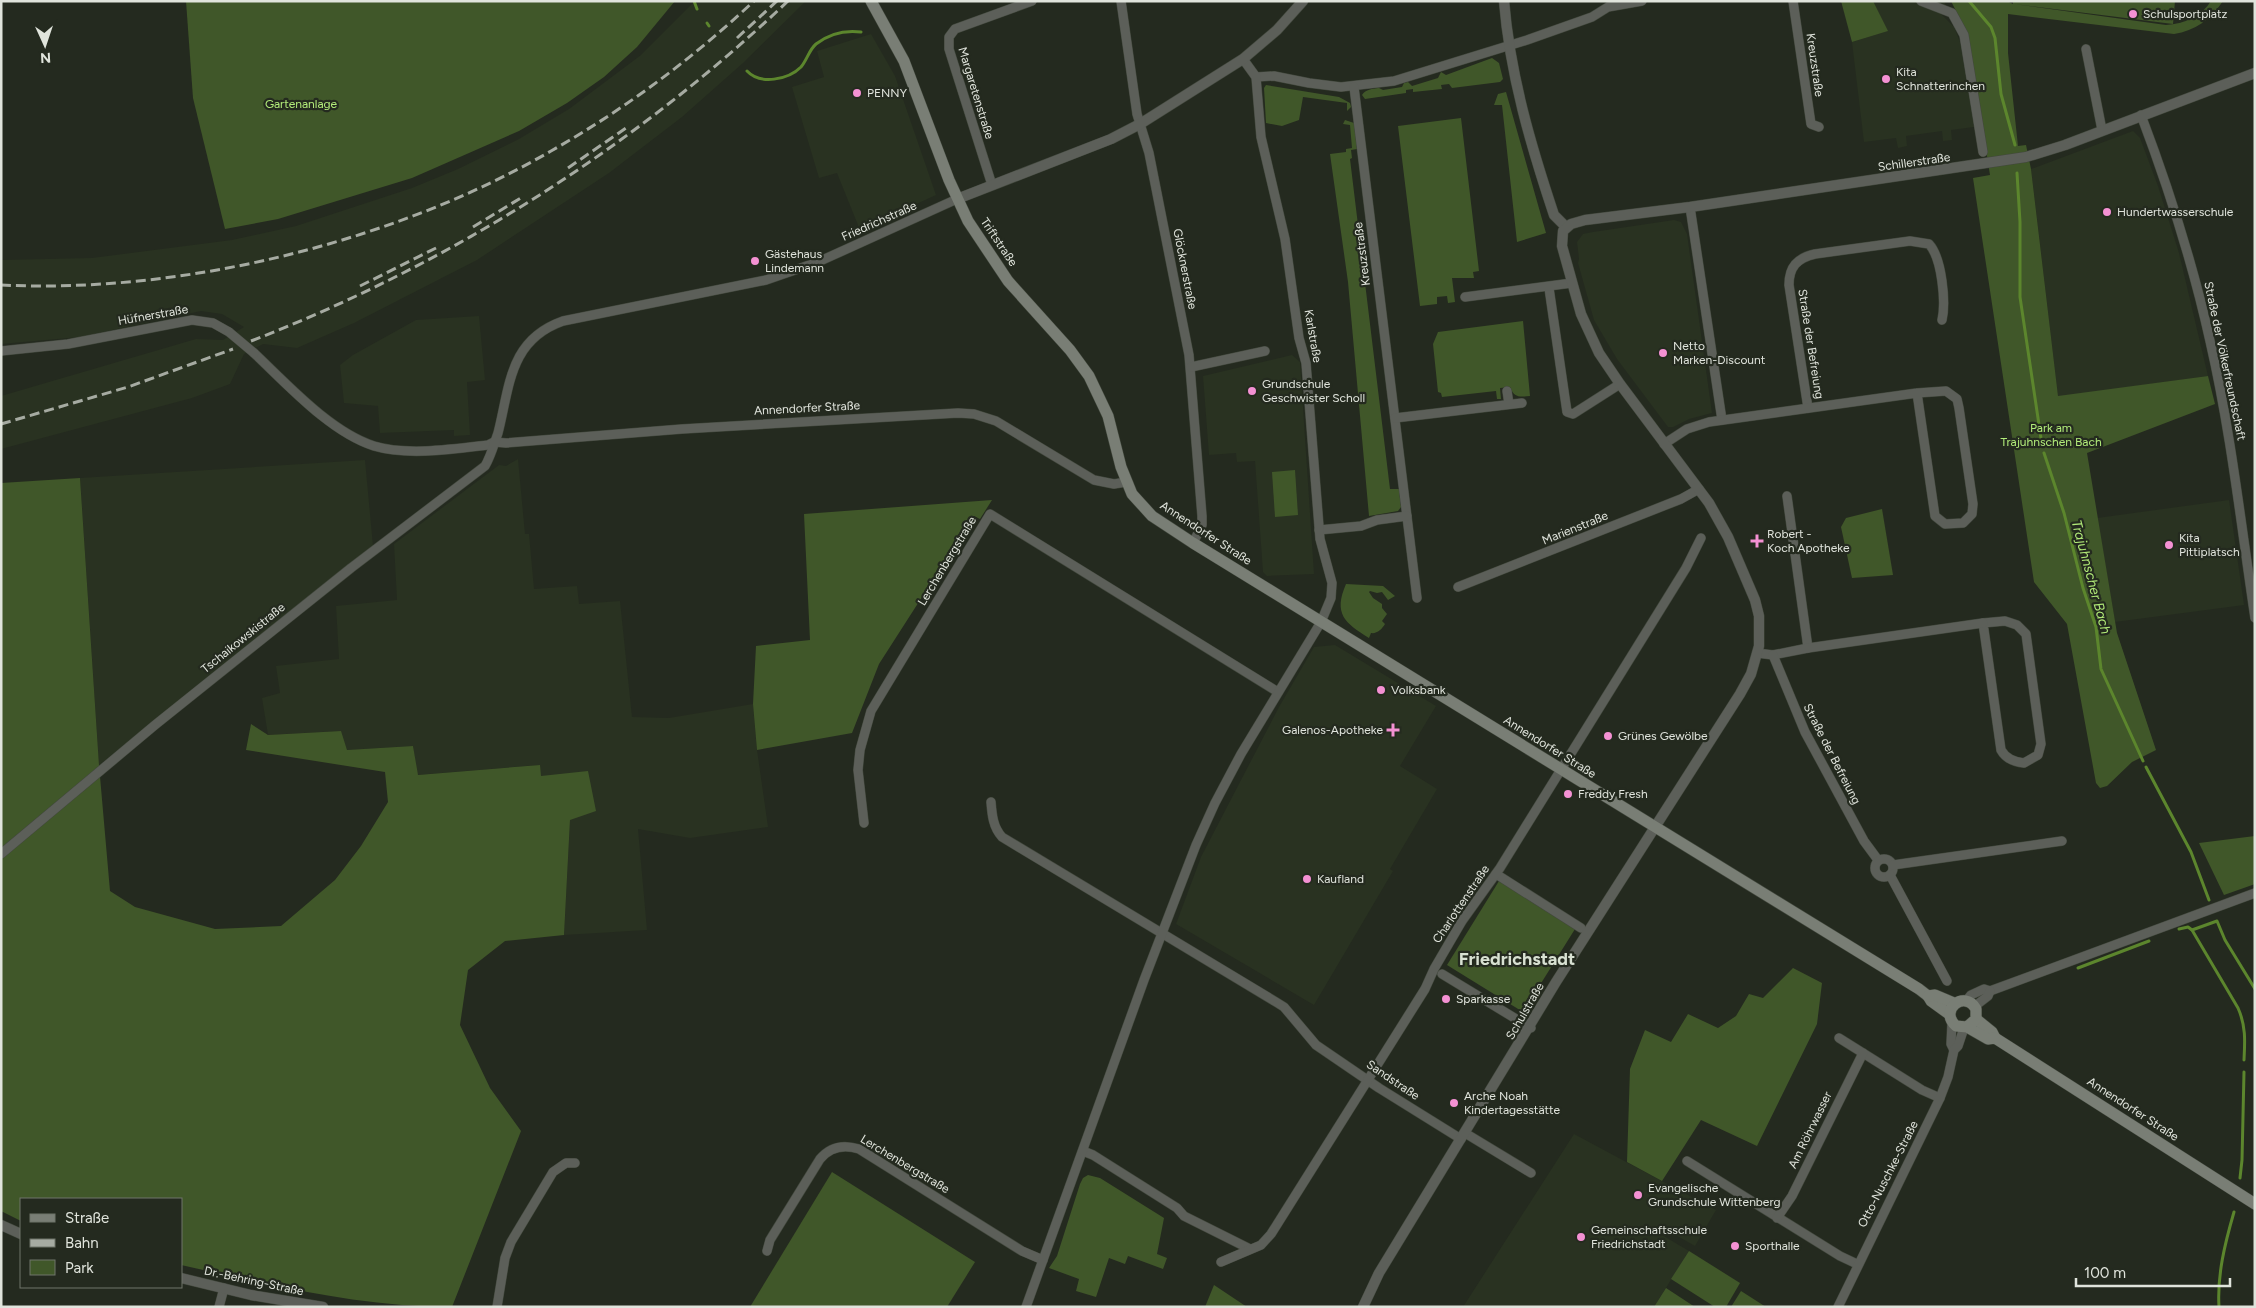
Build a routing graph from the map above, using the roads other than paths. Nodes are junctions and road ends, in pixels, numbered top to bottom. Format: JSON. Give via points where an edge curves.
{"nodes":[{"id":1,"x":871,"y":1,"type":"edge"},
{"id":2,"x":1032,"y":1,"type":"edge"},
{"id":3,"x":1121,"y":1,"type":"edge"},
{"id":4,"x":1303,"y":1,"type":"edge"},
{"id":5,"x":1504,"y":1,"type":"edge"},
{"id":6,"x":1642,"y":1,"type":"edge"},
{"id":7,"x":1793,"y":1,"type":"edge"},
{"id":8,"x":1921,"y":1,"type":"edge"},
{"id":9,"x":1614,"y":3,"type":"edge"},
{"id":10,"x":1508,"y":46,"type":"junction"},
{"id":11,"x":2086,"y":49,"type":"dead end"},
{"id":12,"x":1243,"y":58,"type":"junction"},
{"id":13,"x":2255,"y":73,"type":"edge"},
{"id":14,"x":1256,"y":78,"type":"junction"},
{"id":15,"x":1354,"y":87,"type":"junction"},
{"id":16,"x":2141,"y":115,"type":"junction"},
{"id":17,"x":1140,"y":124,"type":"junction"},
{"id":18,"x":1820,"y":127,"type":"dead end"},
{"id":19,"x":2102,"y":130,"type":"junction"},
{"id":20,"x":1983,"y":152,"type":"dead end"},
{"id":21,"x":992,"y":185,"type":"junction"},
{"id":22,"x":957,"y":199,"type":"junction"},
{"id":23,"x":1690,"y":207,"type":"junction"},
{"id":24,"x":1566,"y":227,"type":"junction"},
{"id":25,"x":1572,"y":284,"type":"junction"},
{"id":26,"x":1549,"y":288,"type":"junction"},
{"id":27,"x":1465,"y":297,"type":"dead end"},
{"id":28,"x":1942,"y":320,"type":"dead end"},
{"id":29,"x":1,"y":351,"type":"edge"},
{"id":30,"x":1265,"y":351,"type":"dead end"},
{"id":31,"x":1190,"y":367,"type":"junction"},
{"id":32,"x":1620,"y":384,"type":"junction"},
{"id":33,"x":1508,"y":390,"type":"dead end"},
{"id":34,"x":1916,"y":393,"type":"junction"},
{"id":35,"x":1522,"y":403,"type":"dead end"},
{"id":36,"x":310,"y":404,"type":"joint"},
{"id":37,"x":1509,"y":404,"type":"junction"},
{"id":38,"x":1808,"y":408,"type":"junction"},
{"id":39,"x":1395,"y":418,"type":"junction"},
{"id":40,"x":1722,"y":420,"type":"junction"},
{"id":41,"x":494,"y":442,"type":"junction"},
{"id":42,"x":1664,"y":444,"type":"junction"},
{"id":43,"x":1126,"y":482,"type":"junction"},
{"id":44,"x":1699,"y":489,"type":"junction"},
{"id":45,"x":1787,"y":496,"type":"dead end"},
{"id":46,"x":1407,"y":516,"type":"junction"},
{"id":47,"x":1320,"y":530,"type":"junction"},
{"id":48,"x":1701,"y":538,"type":"dead end"},
{"id":49,"x":1193,"y":543,"type":"junction"},
{"id":50,"x":1458,"y":587,"type":"dead end"},
{"id":51,"x":1417,"y":598,"type":"dead end"},
{"id":52,"x":2255,"y":618,"type":"edge"},
{"id":53,"x":1321,"y":622,"type":"junction"},
{"id":54,"x":1984,"y":623,"type":"junction"},
{"id":55,"x":1808,"y":648,"type":"junction"},
{"id":56,"x":1757,"y":653,"type":"junction"},
{"id":57,"x":1773,"y":655,"type":"junction"},
{"id":58,"x":1278,"y":692,"type":"junction"},
{"id":59,"x":1562,"y":770,"type":"junction"},
{"id":60,"x":991,"y":802,"type":"dead end"},
{"id":61,"x":864,"y":822,"type":"dead end"},
{"id":62,"x":1654,"y":827,"type":"junction"},
{"id":63,"x":2062,"y":841,"type":"dead end"},
{"id":64,"x":1,"y":854,"type":"edge"},
{"id":65,"x":1878,"y":860,"type":"junction"},
{"id":66,"x":1893,"y":866,"type":"junction"},
{"id":67,"x":1496,"y":874,"type":"junction"},
{"id":68,"x":1890,"y":875,"type":"junction"},
{"id":69,"x":2255,"y":893,"type":"edge"},
{"id":70,"x":1581,"y":928,"type":"dead end"},
{"id":71,"x":1162,"y":933,"type":"junction"},
{"id":72,"x":1442,"y":974,"type":"dead end"},
{"id":73,"x":1947,"y":981,"type":"dead end"},
{"id":74,"x":1959,"y":1009,"type":"junction"},
{"id":75,"x":1976,"y":1019,"type":"junction"},
{"id":76,"x":1531,"y":1028,"type":"junction"},
{"id":77,"x":1965,"y":1028,"type":"junction"},
{"id":78,"x":1839,"y":1038,"type":"dead end"},
{"id":79,"x":1994,"y":1038,"type":"junction"},
{"id":80,"x":1954,"y":1050,"type":"junction"},
{"id":81,"x":1863,"y":1053,"type":"junction"},
{"id":82,"x":1369,"y":1080,"type":"junction"},
{"id":83,"x":1940,"y":1098,"type":"junction"},
{"id":84,"x":1463,"y":1136,"type":"junction"},
{"id":85,"x":1083,"y":1151,"type":"junction"},
{"id":86,"x":1687,"y":1161,"type":"dead end"},
{"id":87,"x":575,"y":1163,"type":"dead end"},
{"id":88,"x":1531,"y":1173,"type":"dead end"},
{"id":89,"x":2255,"y":1204,"type":"edge"},
{"id":90,"x":1777,"y":1218,"type":"junction"},
{"id":91,"x":1,"y":1225,"type":"edge"},
{"id":92,"x":20,"y":1234,"type":"edge"},
{"id":93,"x":1250,"y":1250,"type":"junction"},
{"id":94,"x":767,"y":1251,"type":"dead end"},
{"id":95,"x":1043,"y":1260,"type":"junction"},
{"id":96,"x":1221,"y":1262,"type":"dead end"},
{"id":97,"x":1857,"y":1264,"type":"junction"},
{"id":98,"x":182,"y":1278,"type":"edge"},
{"id":99,"x":224,"y":1288,"type":"junction"},
{"id":100,"x":219,"y":1307,"type":"edge"},
{"id":101,"x":322,"y":1307,"type":"edge"},
{"id":102,"x":497,"y":1307,"type":"edge"},
{"id":103,"x":1026,"y":1307,"type":"edge"},
{"id":104,"x":1363,"y":1307,"type":"edge"},
{"id":105,"x":1838,"y":1307,"type":"edge"}],
"edges":[{"from":1,"to":22,"type":"main road","name":"Triftstraße","via":[[904,61]]},
{"from":2,"to":21,"type":"street","name":"Margaretenstraße","via":[[955,29],[949,37],[949,49]]},
{"from":3,"to":17,"type":"street","name":"Glöcknerstraße"},
{"from":4,"to":12,"type":"street","name":"Friedrichstraße","via":[[1277,30]]},
{"from":5,"to":10,"type":"street"},
{"from":6,"to":9,"type":"street"},
{"from":7,"to":18,"type":"street","name":"Kreuzstraße","via":[[1811,124]]},
{"from":8,"to":20,"type":"street","via":[[1952,13],[1964,35]]},
{"from":9,"to":10,"type":"street","via":[[1587,18]]},
{"from":10,"to":15,"type":"street","via":[[1410,77]]},
{"from":10,"to":24,"type":"street","via":[[1547,194],[1554,215]]},
{"from":11,"to":19,"type":"street"},
{"from":12,"to":14,"type":"street","name":"Karlstraße"},
{"from":12,"to":17,"type":"street","name":"Friedrichstraße"},
{"from":13,"to":16,"type":"street","name":"Schillerstraße"},
{"from":14,"to":15,"type":"street","via":[[1274,76]]},
{"from":14,"to":47,"type":"street","name":"Karlstraße","via":[[1261,136],[1289,262],[1299,338],[1306,363]]},
{"from":15,"to":39,"type":"street","name":"Kreuzstraße"},
{"from":16,"to":19,"type":"street","name":"Schillerstraße"},
{"from":16,"to":52,"type":"street","name":"Straße der Völkerfreundschaft","via":[[2175,209],[2210,341],[2228,431]]},
{"from":17,"to":21,"type":"street","name":"Friedrichstraße","via":[[1111,139]]},
{"from":17,"to":31,"type":"street","name":"Glöcknerstraße","via":[[1149,153]]},
{"from":19,"to":23,"type":"street","name":"Schillerstraße","via":[[2052,150],[2014,160]]},
{"from":21,"to":22,"type":"street","name":"Friedrichstraße"},
{"from":22,"to":41,"type":"street","name":"Friedrichstraße","via":[[818,262],[766,280],[554,324],[538,335],[518,357]]},
{"from":22,"to":43,"type":"main road","name":"Triftstraße","via":[[1008,281],[1090,376],[1108,416]]},
{"from":23,"to":24,"type":"street","name":"Schillerstraße","via":[[1578,221]]},
{"from":23,"to":40,"type":"street"},
{"from":24,"to":25,"type":"street","via":[[1561,240]]},
{"from":25,"to":26,"type":"street"},
{"from":25,"to":32,"type":"street","via":[[1592,338]]},
{"from":26,"to":27,"type":"street"},
{"from":26,"to":32,"type":"street","via":[[1567,412],[1578,412]]},
{"from":28,"to":38,"type":"street","name":"Straße der Befreiung","via":[[1945,307],[1937,258],[1929,244],[1910,241],[1802,258],[1792,268],[1789,285]]},
{"from":29,"to":36,"type":"street","name":"Hüfnerstraße","bridge":true,"via":[[68,344],[192,320],[213,323],[229,332]]},
{"from":30,"to":31,"type":"street"},
{"from":31,"to":49,"type":"street","name":"Glöcknerstraße","via":[[1202,516],[1202,524]]},
{"from":32,"to":42,"type":"street"},
{"from":33,"to":37,"type":"street"},
{"from":34,"to":34,"type":"street","name":"Straße der Befreiung","via":[[1935,516],[1945,524],[1963,523],[1973,509],[1957,400],[1946,391]]},
{"from":34,"to":38,"type":"street","name":"Straße der Befreiung"},
{"from":35,"to":37,"type":"street"},
{"from":36,"to":41,"type":"street","name":"Annendorfer Straße","via":[[353,436],[383,448],[438,449]]},
{"from":37,"to":39,"type":"street"},
{"from":38,"to":40,"type":"street","name":"Straße der Befreiung"},
{"from":39,"to":46,"type":"street","name":"Kreuzstraße"},
{"from":40,"to":42,"type":"street","name":"Straße der Befreiung","via":[[1694,426]]},
{"from":41,"to":43,"type":"street","name":"Annendorfer Straße","via":[[958,413],[996,421],[1094,480],[1114,484]]},
{"from":41,"to":64,"type":"street","name":"Tschaikowskistraße","via":[[485,466],[155,724]]},
{"from":42,"to":44,"type":"street"},
{"from":43,"to":49,"type":"main road","name":"Annendorfer Straße","via":[[1146,510]]},
{"from":44,"to":50,"type":"street","name":"Marienstraße","via":[[1686,497]]},
{"from":44,"to":56,"type":"street","via":[[1722,525],[1755,600],[1760,626]]},
{"from":45,"to":55,"type":"street"},
{"from":46,"to":47,"type":"street","via":[[1361,526]]},
{"from":46,"to":51,"type":"street","name":"Kreuzstraße"},
{"from":47,"to":53,"type":"street","name":"Karlstraße","via":[[1332,583],[1330,602]]},
{"from":48,"to":59,"type":"street","name":"Charlottenstraße","via":[[1686,568]]},
{"from":49,"to":53,"type":"main road","name":"Annendorfer Straße"},
{"from":53,"to":58,"type":"street"},
{"from":53,"to":59,"type":"main road","name":"Annendorfer Straße"},
{"from":54,"to":54,"type":"street","via":[[2001,750],[2010,760],[2024,763],[2038,755],[2041,744],[2026,634],[2012,623]]},
{"from":54,"to":55,"type":"street"},
{"from":55,"to":57,"type":"street"},
{"from":56,"to":57,"type":"street"},
{"from":56,"to":62,"type":"street","name":"Schulstraße","via":[[1740,694]]},
{"from":57,"to":65,"type":"street","name":"Straße der Befreiung","via":[[1805,732]]},
{"from":58,"to":61,"type":"street","name":"Lerchenbergstraße","via":[[990,514],[871,711],[860,750],[859,783]]},
{"from":58,"to":71,"type":"street","via":[[1215,803]]},
{"from":59,"to":62,"type":"main road","name":"Annendorfer Straße"},
{"from":59,"to":67,"type":"street","name":"Charlottenstraße"},
{"from":60,"to":71,"type":"street","via":[[996,831],[1002,837]]},
{"from":62,"to":74,"type":"main road","name":"Annendorfer Straße","via":[[1928,996],[1935,995]]},
{"from":62,"to":76,"type":"street","name":"Schulstraße","via":[[1556,982]]},
{"from":63,"to":66,"type":"street"},
{"from":65,"to":66,"type":"street","via":[[1887,859]]},
{"from":65,"to":68,"type":"street","via":[[1877,873]]},
{"from":66,"to":68,"type":"street"},
{"from":67,"to":70,"type":"street"},
{"from":67,"to":82,"type":"street","name":"Charlottenstraße","via":[[1462,921]]},
{"from":68,"to":73,"type":"street"},
{"from":69,"to":74,"type":"street","via":[[1990,991],[1988,996]]},
{"from":71,"to":82,"type":"street","name":"Sandstraße","via":[[1284,1007],[1312,1041]]},
{"from":71,"to":85,"type":"street"},
{"from":72,"to":76,"type":"street"},
{"from":74,"to":75,"type":"main road","via":[[1977,1012]]},
{"from":74,"to":77,"type":"main road","name":"Annendorfer Straße","via":[[1958,1027]]},
{"from":74,"to":80,"type":"street","name":"Otto-Nuschke-Straße","via":[[1951,1044]]},
{"from":75,"to":77,"type":"main road"},
{"from":75,"to":79,"type":"main road","name":"Annendorfer Straße","via":[[1992,1032]]},
{"from":76,"to":84,"type":"street","name":"Schulstraße"},
{"from":77,"to":79,"type":"main road","name":"Annendorfer Straße","via":[[1988,1040]]},
{"from":77,"to":80,"type":"street","name":"Otto-Nuschke-Straße"},
{"from":78,"to":81,"type":"street"},
{"from":79,"to":89,"type":"main road","name":"Annendorfer Straße"},
{"from":80,"to":83,"type":"street","name":"Otto-Nuschke-Straße"},
{"from":81,"to":83,"type":"street"},
{"from":81,"to":90,"type":"street","name":"Am Röhrwasser","via":[[1792,1196]]},
{"from":82,"to":84,"type":"street","name":"Sandstraße"},
{"from":82,"to":93,"type":"street","name":"Charlottenstraße","via":[[1271,1234],[1261,1245]]},
{"from":83,"to":97,"type":"street","name":"Otto-Nuschke-Straße"},
{"from":84,"to":88,"type":"street","name":"Sandstraße"},
{"from":84,"to":104,"type":"street","name":"Schulstraße","via":[[1376,1278]]},
{"from":85,"to":93,"type":"street","via":[[1177,1208],[1184,1216]]},
{"from":85,"to":95,"type":"street"},
{"from":86,"to":90,"type":"street"},
{"from":87,"to":102,"type":"street","via":[[566,1163],[553,1172],[511,1242]]},
{"from":90,"to":97,"type":"street"},
{"from":91,"to":92,"type":"street"},
{"from":93,"to":96,"type":"street","name":"Charlottenstraße"},
{"from":94,"to":95,"type":"street","name":"Lerchenbergstraße","via":[[770,1240],[820,1159],[834,1148],[846,1146],[859,1148],[1022,1251]]},
{"from":95,"to":103,"type":"street"},
{"from":97,"to":105,"type":"street","name":"Otto-Nuschke-Straße"},
{"from":98,"to":99,"type":"street","name":"Dr.-Behring-Straße"},
{"from":99,"to":100,"type":"street"},
{"from":99,"to":101,"type":"street","name":"Dr.-Behring-Straße"}]}
